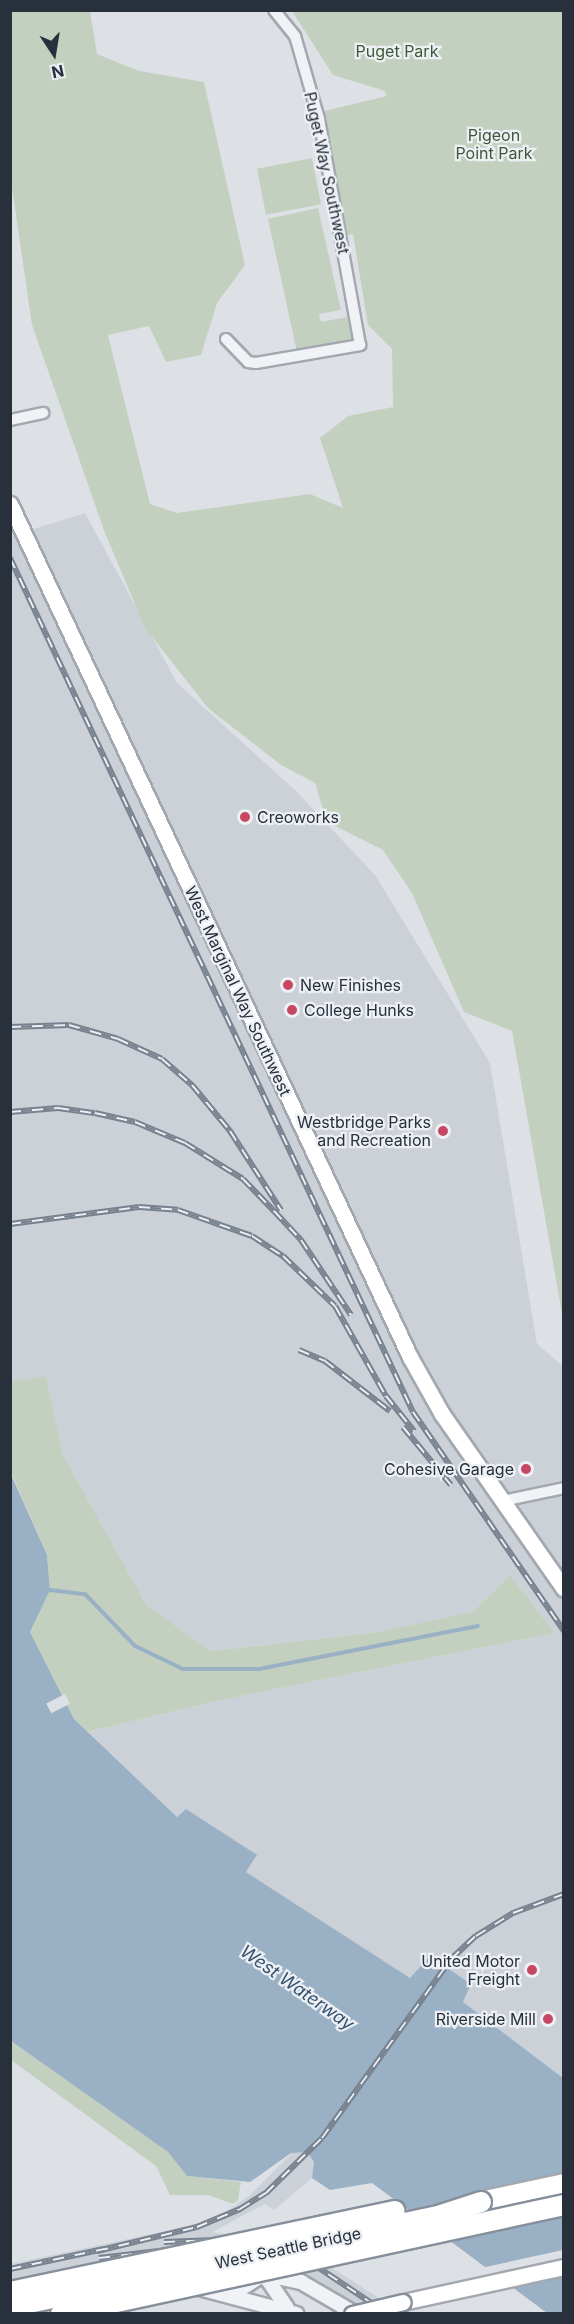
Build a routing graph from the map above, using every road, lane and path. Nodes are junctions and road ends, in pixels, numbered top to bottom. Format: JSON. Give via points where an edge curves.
{"nodes":[{"id":1,"x":274,"y":10,"type":"edge"},
{"id":2,"x":226,"y":339,"type":"dead end"},
{"id":3,"x":43,"y":413,"type":"dead end"},
{"id":4,"x":10,"y":420,"type":"edge"},
{"id":5,"x":10,"y":504,"type":"edge"},
{"id":6,"x":564,"y":1488,"type":"edge"},
{"id":7,"x":502,"y":1500,"type":"junction"},
{"id":8,"x":564,"y":1589,"type":"edge"},
{"id":9,"x":564,"y":2184,"type":"edge"},
{"id":10,"x":481,"y":2202,"type":"junction"},
{"id":11,"x":564,"y":2205,"type":"edge"},
{"id":12,"x":564,"y":2267,"type":"edge"},
{"id":13,"x":264,"y":2274,"type":"junction"},
{"id":14,"x":10,"y":2292,"type":"edge"},
{"id":15,"x":233,"y":2294,"type":"junction"},
{"id":16,"x":11,"y":2310,"type":"edge"},
{"id":17,"x":293,"y":2312,"type":"edge"},
{"id":18,"x":61,"y":2313,"type":"edge"},
{"id":19,"x":353,"y":2313,"type":"edge"}],
"edges":[{"from":1,"to":2,"type":"street","name":"Puget Way Southwest","via":[[295,36],[319,119],[360,345],[296,358],[248,362]]},
{"from":3,"to":4,"type":"street"},
{"from":5,"to":7,"type":"main road","name":"West Marginal Way Southwest","via":[[410,1357],[442,1414]]},
{"from":6,"to":7,"type":"street"},
{"from":7,"to":8,"type":"main road","name":"West Marginal Way Southwest"},
{"from":9,"to":10,"type":"highway","name":"West Seattle Bridge"},
{"from":10,"to":14,"type":"highway","bridge":true,"via":[[418,2206]]},
{"from":10,"to":16,"type":"highway","name":"West Seattle Bridge","bridge":true,"via":[[430,2217]]},
{"from":11,"to":18,"type":"highway","name":"West Seattle Bridge","bridge":true},
{"from":12,"to":19,"type":"main road","bridge":true},
{"from":13,"to":15,"type":"street"},
{"from":13,"to":16,"type":"street","via":[[201,2271]]},
{"from":13,"to":17,"type":"street"},
{"from":13,"to":19,"type":"street","via":[[301,2282]]},
{"from":15,"to":16,"type":"street","via":[[193,2286],[159,2286],[44,2310]]},
{"from":15,"to":17,"type":"street"}]}
